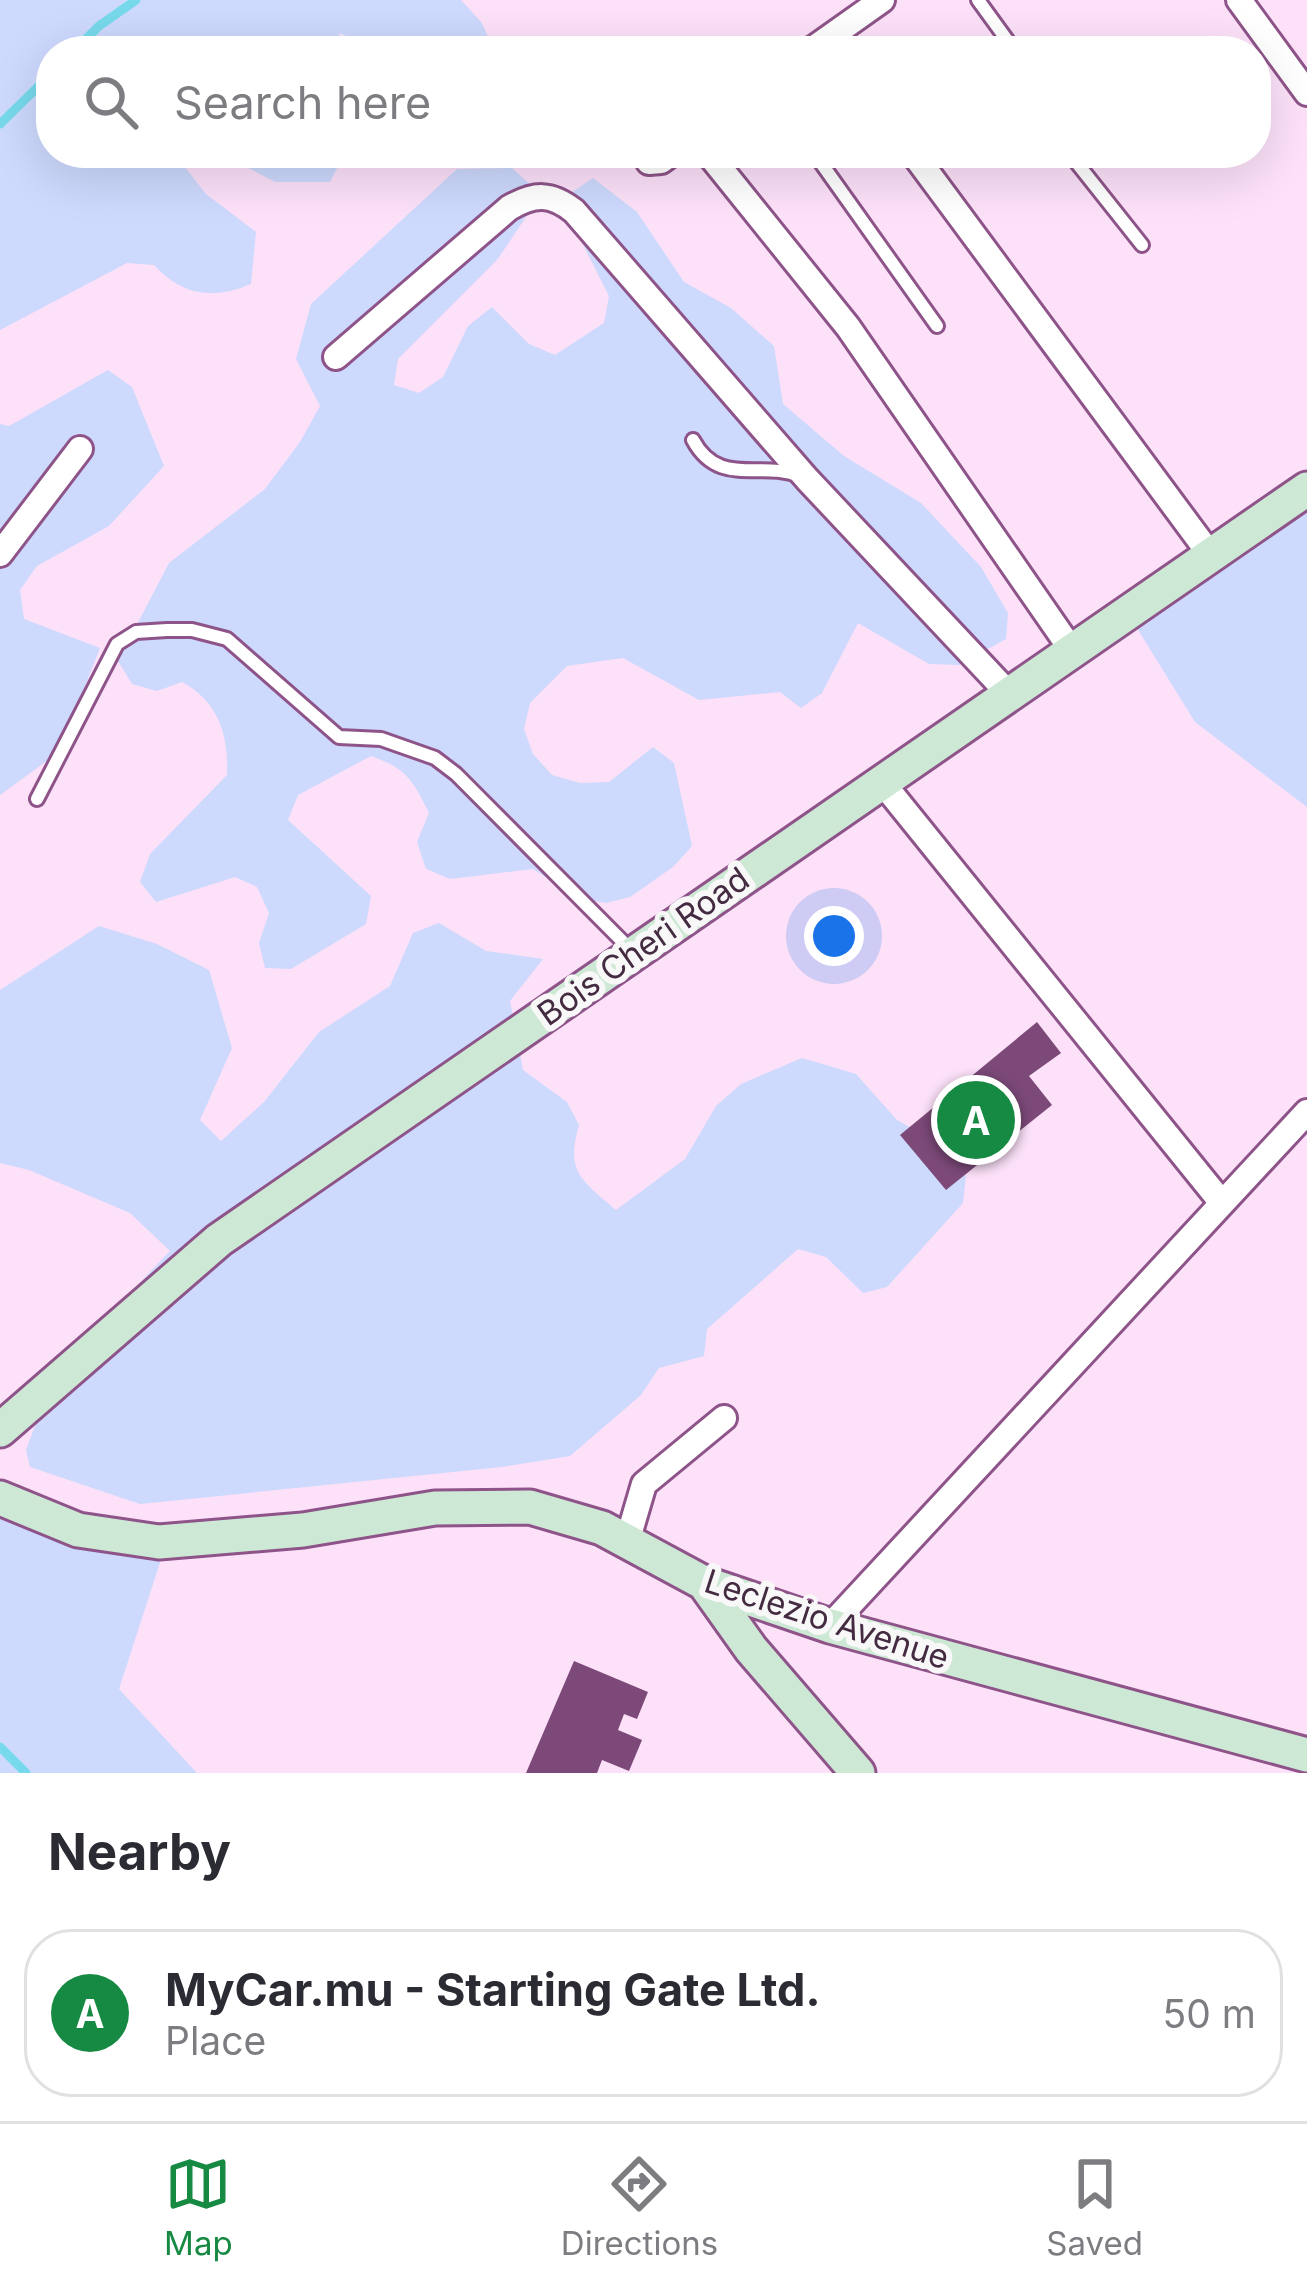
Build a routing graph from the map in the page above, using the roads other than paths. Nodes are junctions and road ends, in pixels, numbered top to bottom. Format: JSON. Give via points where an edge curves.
{"nodes":[{"id":1,"x":882,"y":0,"type":"edge"},
{"id":2,"x":978,"y":0,"type":"edge"},
{"id":3,"x":1239,"y":0,"type":"edge"},
{"id":4,"x":838,"y":36,"type":"edge"},
{"id":5,"x":1004,"y":36,"type":"edge"},
{"id":6,"x":1265,"y":36,"type":"edge"},
{"id":7,"x":1271,"y":44,"type":"edge"},
{"id":8,"x":1307,"y":94,"type":"edge"},
{"id":9,"x":720,"y":168,"type":"edge"},
{"id":10,"x":825,"y":168,"type":"edge"},
{"id":11,"x":924,"y":168,"type":"edge"},
{"id":12,"x":1081,"y":168,"type":"edge"},
{"id":13,"x":1142,"y":245,"type":"dead end"},
{"id":14,"x":937,"y":326,"type":"dead end"},
{"id":15,"x":336,"y":356,"type":"dead end"},
{"id":16,"x":693,"y":440,"type":"dead end"},
{"id":17,"x":80,"y":448,"type":"dead end"},
{"id":18,"x":807,"y":479,"type":"junction"},
{"id":19,"x":1307,"y":489,"type":"edge"},
{"id":20,"x":0,"y":554,"type":"edge"},
{"id":21,"x":1212,"y":557,"type":"junction"},
{"id":22,"x":1073,"y":652,"type":"junction"},
{"id":23,"x":1010,"y":695,"type":"junction"},
{"id":24,"x":881,"y":781,"type":"junction"},
{"id":25,"x":37,"y":799,"type":"dead end"},
{"id":26,"x":633,"y":952,"type":"junction"},
{"id":27,"x":1307,"y":1112,"type":"edge"},
{"id":28,"x":1222,"y":1203,"type":"junction"},
{"id":29,"x":724,"y":1418,"type":"dead end"},
{"id":30,"x":0,"y":1430,"type":"edge"},
{"id":31,"x":0,"y":1498,"type":"edge"},
{"id":32,"x":627,"y":1542,"type":"junction"},
{"id":33,"x":704,"y":1583,"type":"junction"},
{"id":34,"x":830,"y":1626,"type":"junction"},
{"id":35,"x":1307,"y":1754,"type":"edge"},
{"id":36,"x":858,"y":1773,"type":"edge"}],
"edges":[{"from":1,"to":4,"type":"street"},
{"from":2,"to":5,"type":"lane"},
{"from":3,"to":6,"type":"street"},
{"from":7,"to":8,"type":"street"},
{"from":9,"to":22,"type":"street","via":[[848,327]]},
{"from":10,"to":14,"type":"lane"},
{"from":11,"to":21,"type":"street"},
{"from":12,"to":13,"type":"lane"},
{"from":15,"to":18,"type":"street","via":[[509,208],[550,196],[574,211]]},
{"from":16,"to":18,"type":"lane","via":[[718,466]]},
{"from":17,"to":20,"type":"street"},
{"from":18,"to":23,"type":"street"},
{"from":19,"to":21,"type":"main road","name":"Bois Cheri Road"},
{"from":21,"to":22,"type":"main road","name":"Bois Cheri Road"},
{"from":22,"to":23,"type":"main road","name":"Bois Cheri Road"},
{"from":23,"to":24,"type":"main road","name":"Bois Cheri Road"},
{"from":24,"to":26,"type":"main road","name":"Bois Cheri Road"},
{"from":24,"to":28,"type":"street"},
{"from":25,"to":26,"type":"lane","via":[[116,644],[136,632],[192,630],[227,639],[339,737],[381,739],[435,758]]},
{"from":26,"to":30,"type":"main road","name":"Bois Cheri Road","via":[[219,1240]]},
{"from":27,"to":28,"type":"street"},
{"from":28,"to":34,"type":"street"},
{"from":29,"to":32,"type":"street","via":[[644,1484]]},
{"from":31,"to":32,"type":"main road","name":"Leclezio Avenue","via":[[78,1530],[159,1542],[435,1508],[530,1507]]},
{"from":32,"to":33,"type":"main road","name":"Leclezio Avenue"},
{"from":33,"to":34,"type":"main road","name":"Leclezio Avenue"},
{"from":33,"to":36,"type":"main road"},
{"from":34,"to":35,"type":"main road","name":"Leclezio Avenue"}]}
